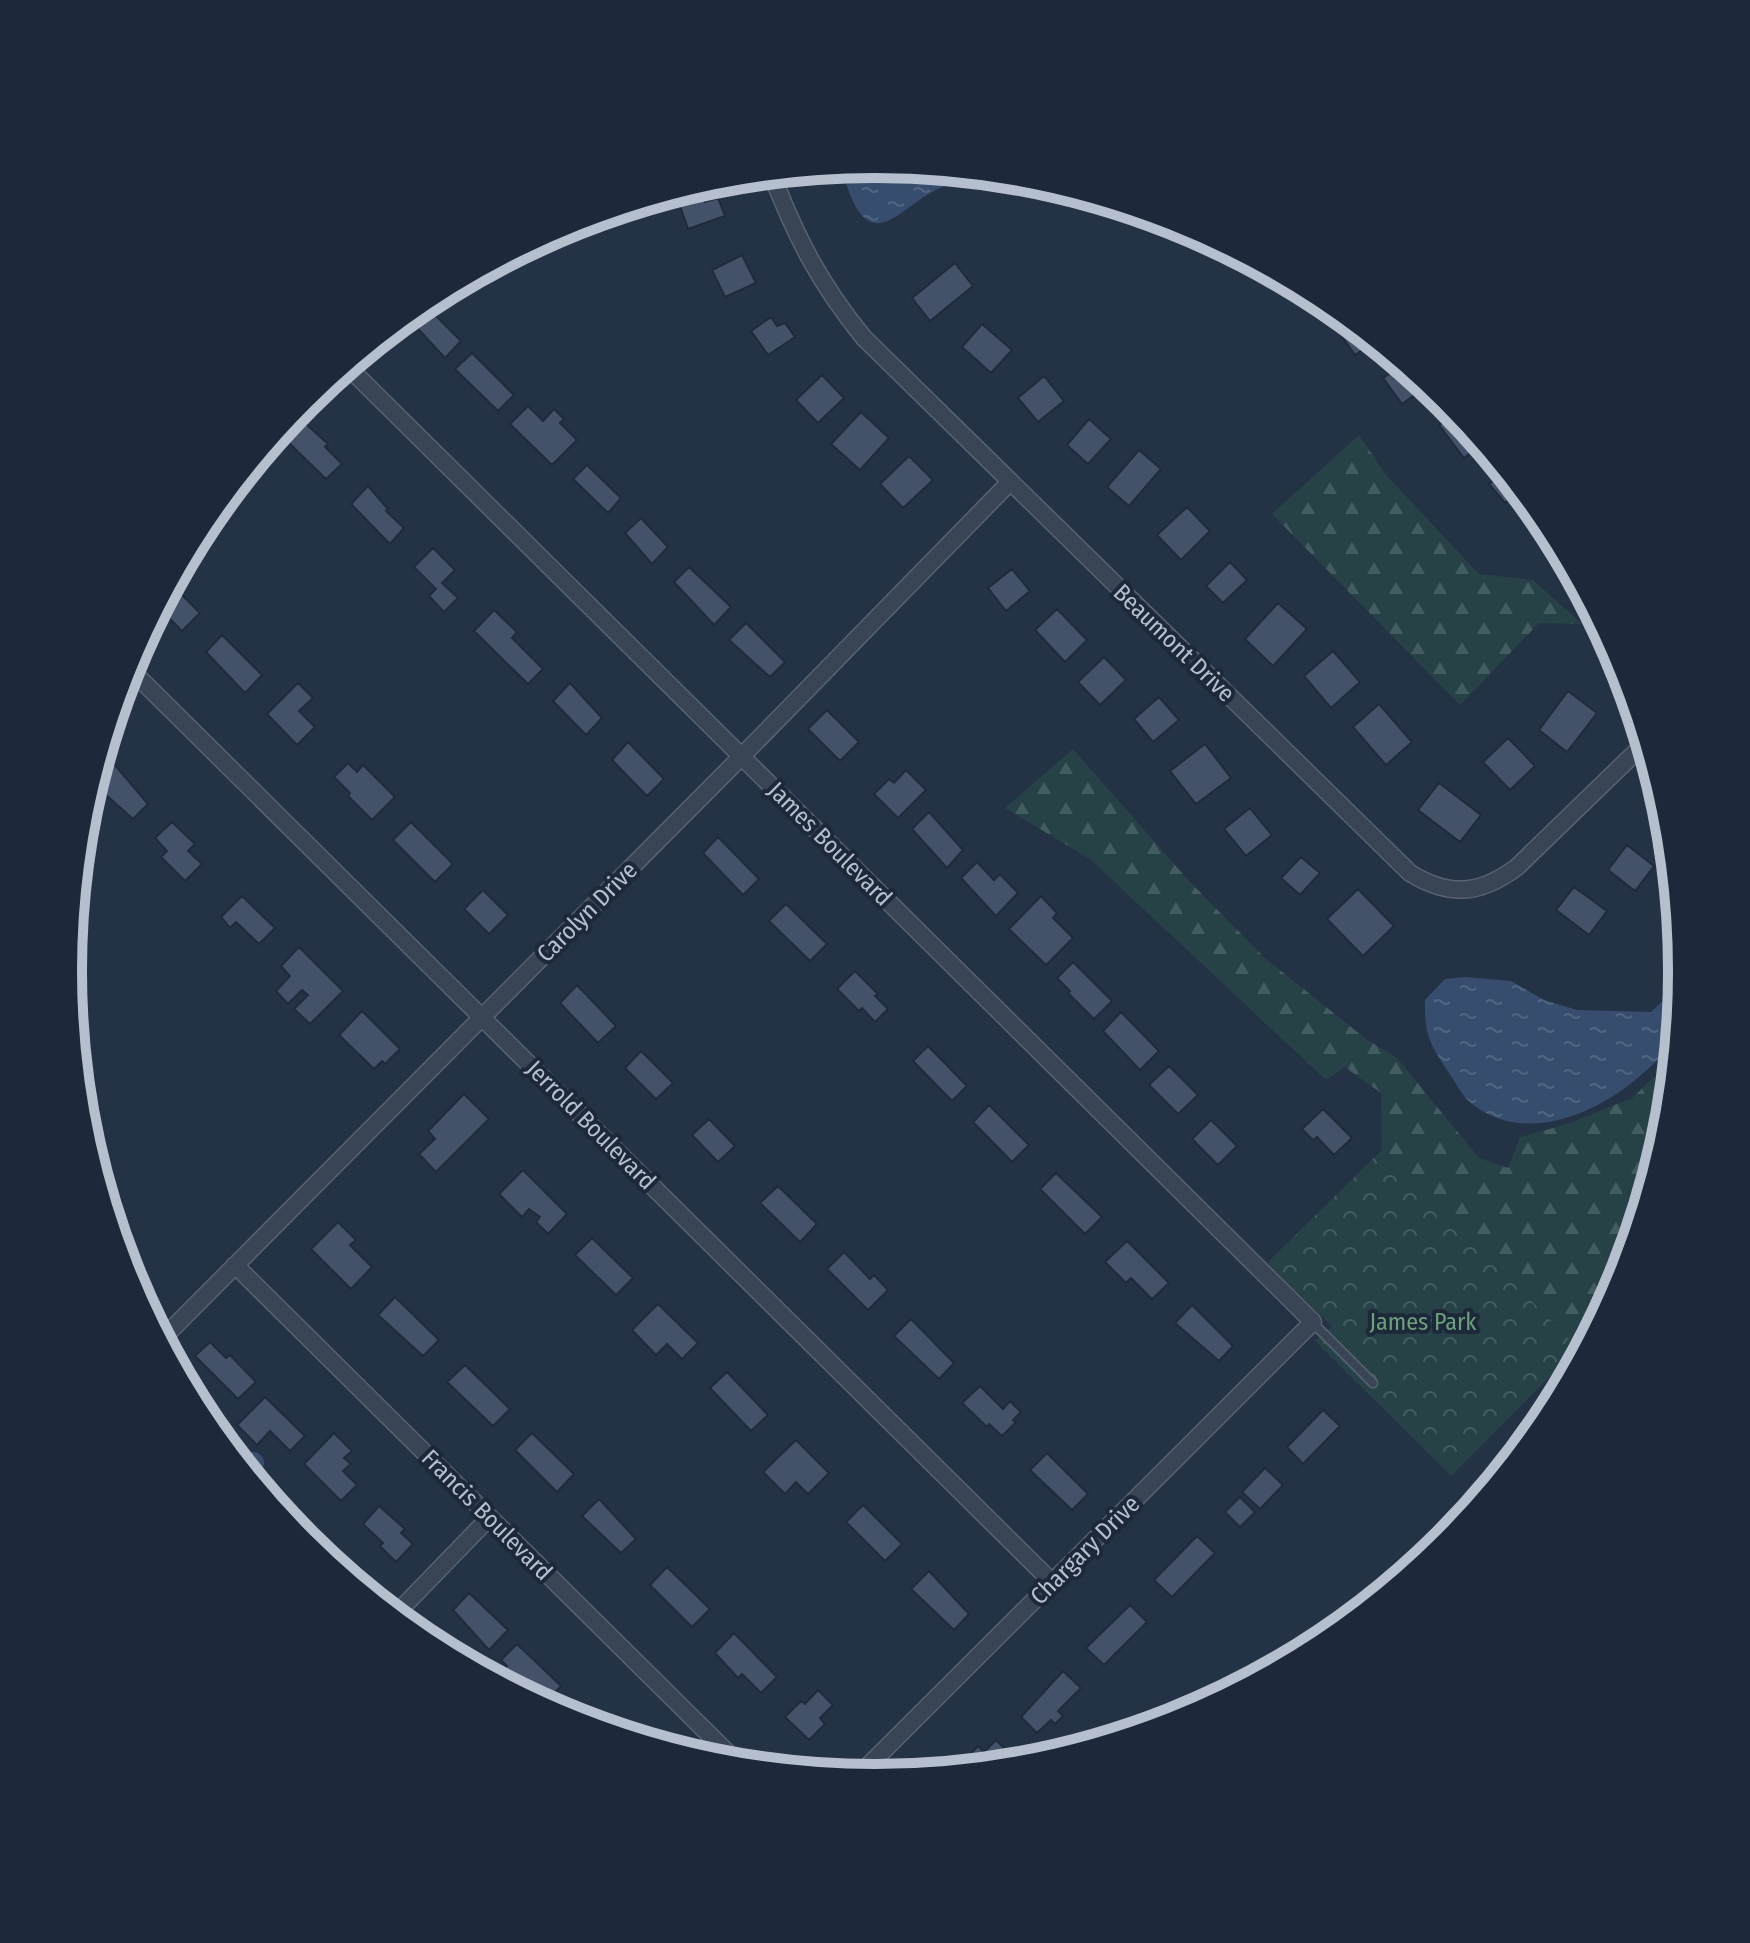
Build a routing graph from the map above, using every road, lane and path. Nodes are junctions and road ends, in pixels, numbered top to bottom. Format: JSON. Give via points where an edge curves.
{"nodes":[{"id":1,"x":776,"y":185,"type":"edge"},
{"id":2,"x":354,"y":373,"type":"edge"},
{"id":3,"x":1010,"y":482,"type":"junction"},
{"id":4,"x":139,"y":677,"type":"edge"},
{"id":5,"x":1636,"y":751,"type":"edge"},
{"id":6,"x":742,"y":756,"type":"junction"},
{"id":7,"x":482,"y":1017,"type":"junction"},
{"id":8,"x":235,"y":1265,"type":"junction"},
{"id":9,"x":1313,"y":1322,"type":"junction"},
{"id":10,"x":169,"y":1332,"type":"edge"},
{"id":11,"x":1373,"y":1383,"type":"dead end"},
{"id":12,"x":489,"y":1518,"type":"junction"},
{"id":13,"x":1053,"y":1583,"type":"junction"},
{"id":14,"x":402,"y":1608,"type":"edge"},
{"id":15,"x":725,"y":1750,"type":"edge"},
{"id":16,"x":870,"y":1764,"type":"edge"}],
"edges":[{"from":1,"to":3,"type":"street","name":"Beaumont Drive","via":[[794,230],[837,305]]},
{"from":2,"to":6,"type":"street","name":"James Boulevard"},
{"from":3,"to":5,"type":"street","name":"Beaumont Drive","via":[[1426,883],[1463,890],[1501,879]]},
{"from":3,"to":6,"type":"street","name":"Carolyn Drive"},
{"from":4,"to":7,"type":"street","name":"Jerrold Boulevard"},
{"from":6,"to":7,"type":"street","name":"Carolyn Drive"},
{"from":6,"to":9,"type":"street","name":"James Boulevard"},
{"from":7,"to":8,"type":"street","name":"Carolyn Drive"},
{"from":7,"to":13,"type":"street","name":"Jerrold Boulevard"},
{"from":8,"to":10,"type":"street","name":"Carolyn Drive"},
{"from":8,"to":12,"type":"street","name":"Francis Boulevard"},
{"from":9,"to":11,"type":"lane"},
{"from":9,"to":13,"type":"street","name":"Chargary Drive"},
{"from":12,"to":14,"type":"street"},
{"from":12,"to":15,"type":"street","name":"Francis Boulevard"},
{"from":13,"to":16,"type":"street","name":"Chargary Drive"}]}
